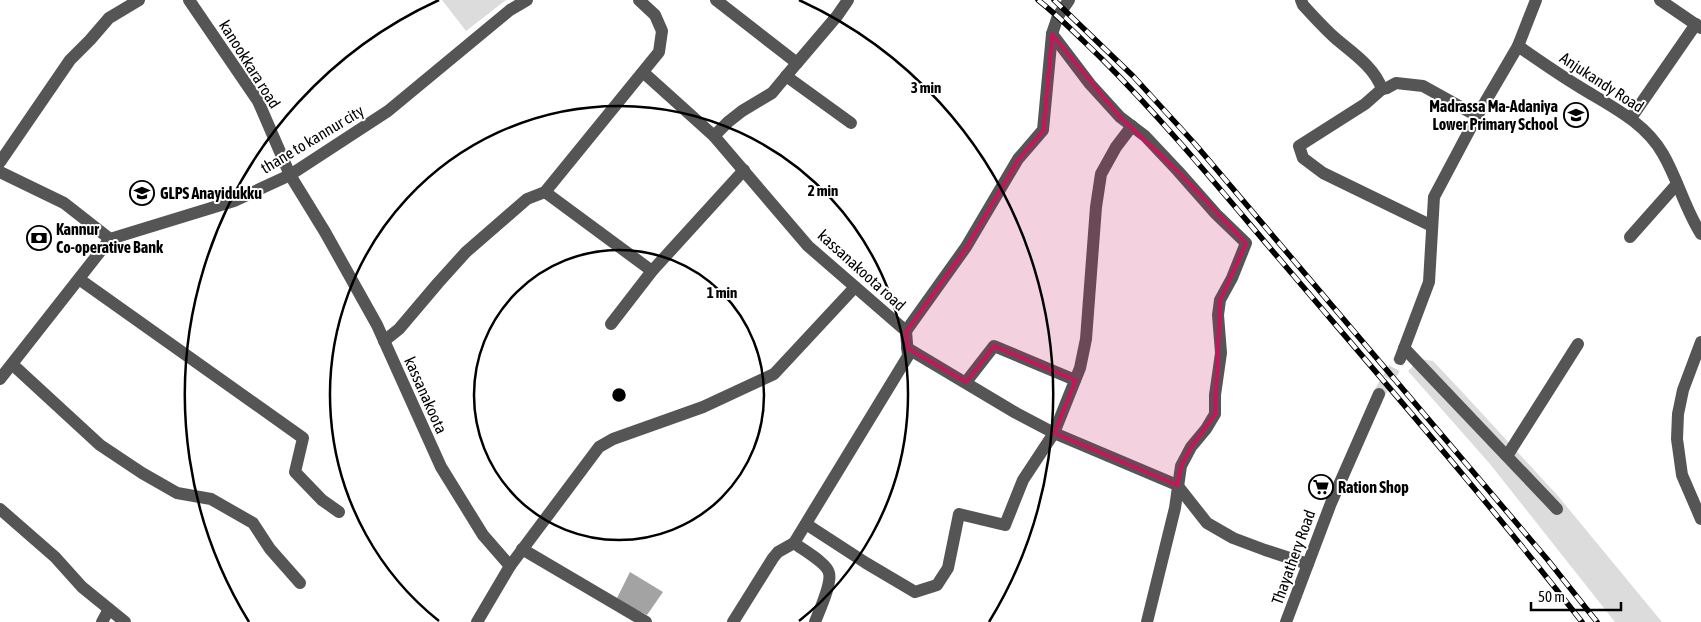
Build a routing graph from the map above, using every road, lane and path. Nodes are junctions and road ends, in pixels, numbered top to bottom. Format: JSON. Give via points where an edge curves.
{"nodes":[{"id":1,"x":139,"y":0,"type":"edge"},
{"id":2,"x":188,"y":0,"type":"edge"},
{"id":3,"x":527,"y":0,"type":"edge"},
{"id":4,"x":639,"y":0,"type":"edge"},
{"id":5,"x":716,"y":0,"type":"edge"},
{"id":6,"x":848,"y":0,"type":"edge"},
{"id":7,"x":1068,"y":0,"type":"edge"},
{"id":8,"x":1301,"y":0,"type":"edge"},
{"id":9,"x":1536,"y":0,"type":"edge"},
{"id":10,"x":1660,"y":0,"type":"edge"},
{"id":11,"x":1699,"y":26,"type":"edge"},
{"id":12,"x":1052,"y":34,"type":"junction"},
{"id":13,"x":1518,"y":46,"type":"junction"},
{"id":14,"x":797,"y":63,"type":"junction"},
{"id":15,"x":644,"y":73,"type":"junction"},
{"id":16,"x":786,"y":76,"type":"junction"},
{"id":17,"x":1382,"y":89,"type":"junction"},
{"id":18,"x":1477,"y":116,"type":"junction"},
{"id":19,"x":1631,"y":118,"type":"junction"},
{"id":20,"x":851,"y":123,"type":"dead end"},
{"id":21,"x":1132,"y":126,"type":"junction"},
{"id":22,"x":714,"y":136,"type":"junction"},
{"id":23,"x":0,"y":162,"type":"edge"},
{"id":24,"x":744,"y":170,"type":"junction"},
{"id":25,"x":0,"y":172,"type":"edge"},
{"id":26,"x":290,"y":175,"type":"junction"},
{"id":27,"x":1677,"y":184,"type":"junction"},
{"id":28,"x":545,"y":192,"type":"junction"},
{"id":29,"x":1432,"y":226,"type":"junction"},
{"id":30,"x":1701,"y":234,"type":"edge"},
{"id":31,"x":1630,"y":237,"type":"dead end"},
{"id":32,"x":110,"y":239,"type":"junction"},
{"id":33,"x":652,"y":271,"type":"junction"},
{"id":34,"x":79,"y":279,"type":"junction"},
{"id":35,"x":855,"y":287,"type":"junction"},
{"id":36,"x":611,"y":324,"type":"dead end"},
{"id":37,"x":906,"y":332,"type":"junction"},
{"id":38,"x":384,"y":341,"type":"junction"},
{"id":39,"x":1701,"y":342,"type":"edge"},
{"id":40,"x":1578,"y":344,"type":"dead end"},
{"id":41,"x":907,"y":348,"type":"junction"},
{"id":42,"x":12,"y":364,"type":"junction"},
{"id":43,"x":0,"y":379,"type":"edge"},
{"id":44,"x":1075,"y":380,"type":"junction"},
{"id":45,"x":966,"y":382,"type":"junction"},
{"id":46,"x":1379,"y":394,"type":"tunnel mouth"},
{"id":47,"x":1054,"y":432,"type":"junction"},
{"id":48,"x":1507,"y":456,"type":"junction"},
{"id":49,"x":1177,"y":485,"type":"junction"},
{"id":50,"x":1687,"y":487,"type":"junction"},
{"id":51,"x":1701,"y":489,"type":"edge"},
{"id":52,"x":0,"y":509,"type":"edge"},
{"id":53,"x":1557,"y":509,"type":"dead end"},
{"id":54,"x":339,"y":512,"type":"dead end"},
{"id":55,"x":1701,"y":520,"type":"edge"},
{"id":56,"x":806,"y":524,"type":"junction"},
{"id":57,"x":794,"y":543,"type":"junction"},
{"id":58,"x":522,"y":549,"type":"junction"},
{"id":59,"x":1308,"y":564,"type":"junction"},
{"id":60,"x":510,"y":566,"type":"junction"},
{"id":61,"x":300,"y":583,"type":"dead end"},
{"id":62,"x":109,"y":609,"type":"junction"},
{"id":63,"x":102,"y":622,"type":"edge"},
{"id":64,"x":125,"y":622,"type":"edge"},
{"id":65,"x":477,"y":622,"type":"edge"},
{"id":66,"x":646,"y":622,"type":"edge"},
{"id":67,"x":733,"y":622,"type":"edge"},
{"id":68,"x":815,"y":622,"type":"edge"},
{"id":69,"x":1147,"y":622,"type":"edge"},
{"id":70,"x":1286,"y":622,"type":"edge"}],
"edges":[{"from":1,"to":23,"type":"street","via":[[109,18],[70,60]]},
{"from":2,"to":26,"type":"street","name":"kanookkara road","via":[[258,102]]},
{"from":3,"to":26,"type":"street","name":"thane to kannur city","via":[[510,10],[388,111]]},
{"from":4,"to":15,"type":"street","via":[[655,15],[662,31],[659,52]]},
{"from":5,"to":14,"type":"street"},
{"from":6,"to":14,"type":"street"},
{"from":7,"to":12,"type":"street"},
{"from":8,"to":17,"type":"street","via":[[1333,36],[1362,61]]},
{"from":9,"to":13,"type":"street"},
{"from":10,"to":11,"type":"street"},
{"from":11,"to":19,"type":"street"},
{"from":12,"to":21,"type":"street","via":[[1090,84]]},
{"from":12,"to":37,"type":"street","via":[[1043,130],[1018,159],[966,247]]},
{"from":13,"to":18,"type":"street"},
{"from":13,"to":19,"type":"street","name":"Anjukandy Road"},
{"from":14,"to":16,"type":"street"},
{"from":15,"to":22,"type":"street","name":"kassanakoota road"},
{"from":15,"to":28,"type":"street"},
{"from":16,"to":20,"type":"street"},
{"from":16,"to":22,"type":"street","via":[[772,93],[735,116]]},
{"from":17,"to":18,"type":"street","via":[[1396,83],[1423,86]]},
{"from":17,"to":29,"type":"street","via":[[1365,104],[1299,146],[1303,158],[1323,173]]},
{"from":18,"to":29,"type":"street","via":[[1434,197]]},
{"from":19,"to":27,"type":"street","name":"Anjukandy Road","via":[[1647,132],[1663,154]]},
{"from":21,"to":44,"type":"street","via":[[1101,174],[1086,339]]},
{"from":21,"to":49,"type":"street","via":[[1246,243],[1220,300],[1221,353],[1215,414],[1180,466]]},
{"from":22,"to":24,"type":"street","name":"kassanakoota road"},
{"from":24,"to":33,"type":"street"},
{"from":24,"to":35,"type":"street","name":"kassanakoota road","via":[[808,246]]},
{"from":25,"to":32,"type":"street","via":[[64,203]]},
{"from":26,"to":32,"type":"street","name":"thane to kannur city","via":[[234,201]]},
{"from":26,"to":38,"type":"street","name":"kassanakoota","via":[[326,232]]},
{"from":27,"to":30,"type":"street","name":"Anjukandy Road"},
{"from":27,"to":31,"type":"street"},
{"from":28,"to":33,"type":"street"},
{"from":28,"to":38,"type":"street","via":[[527,200],[466,252],[399,329]]},
{"from":29,"to":48,"type":"street","via":[[1429,282],[1402,354]]},
{"from":32,"to":34,"type":"street"},
{"from":33,"to":36,"type":"street"},
{"from":34,"to":42,"type":"street"},
{"from":34,"to":54,"type":"street","via":[[303,438],[295,472],[322,500]]},
{"from":35,"to":37,"type":"street","name":"kassanakoota road"},
{"from":35,"to":58,"type":"street","via":[[774,374],[598,447]]},
{"from":37,"to":41,"type":"street","name":"kassanakoota road"},
{"from":38,"to":60,"type":"street","name":"kassanakoota","via":[[441,467],[483,536]]},
{"from":39,"to":50,"type":"street","via":[[1683,390],[1678,414],[1677,439],[1682,476]]},
{"from":40,"to":48,"type":"street"},
{"from":41,"to":45,"type":"street"},
{"from":41,"to":56,"type":"street","name":"kassanakoota road","via":[[908,356]]},
{"from":42,"to":43,"type":"street"},
{"from":42,"to":61,"type":"street","via":[[100,446],[177,493],[211,499],[253,523],[270,549]]},
{"from":44,"to":45,"type":"street","via":[[994,346]]},
{"from":44,"to":47,"type":"street"},
{"from":45,"to":47,"type":"street"},
{"from":46,"to":59,"type":"street","name":"Thayathery Road"},
{"from":47,"to":49,"type":"street"},
{"from":47,"to":56,"type":"street","via":[[1023,480],[1005,524],[959,514],[948,568],[937,585],[915,592]]},
{"from":48,"to":53,"type":"street"},
{"from":49,"to":59,"type":"street","via":[[1207,523],[1233,538]]},
{"from":49,"to":69,"type":"street","via":[[1175,508]]},
{"from":50,"to":51,"type":"street"},
{"from":50,"to":55,"type":"street"},
{"from":52,"to":62,"type":"street"},
{"from":56,"to":57,"type":"street","name":"kassanakoota road"},
{"from":57,"to":67,"type":"street","via":[[773,558]]},
{"from":57,"to":68,"type":"street","via":[[824,564],[830,573]]},
{"from":58,"to":60,"type":"street"},
{"from":58,"to":66,"type":"street"},
{"from":59,"to":70,"type":"street","name":"Thayathery Road"},
{"from":60,"to":65,"type":"street"},
{"from":62,"to":63,"type":"street"},
{"from":62,"to":64,"type":"street"}]}
